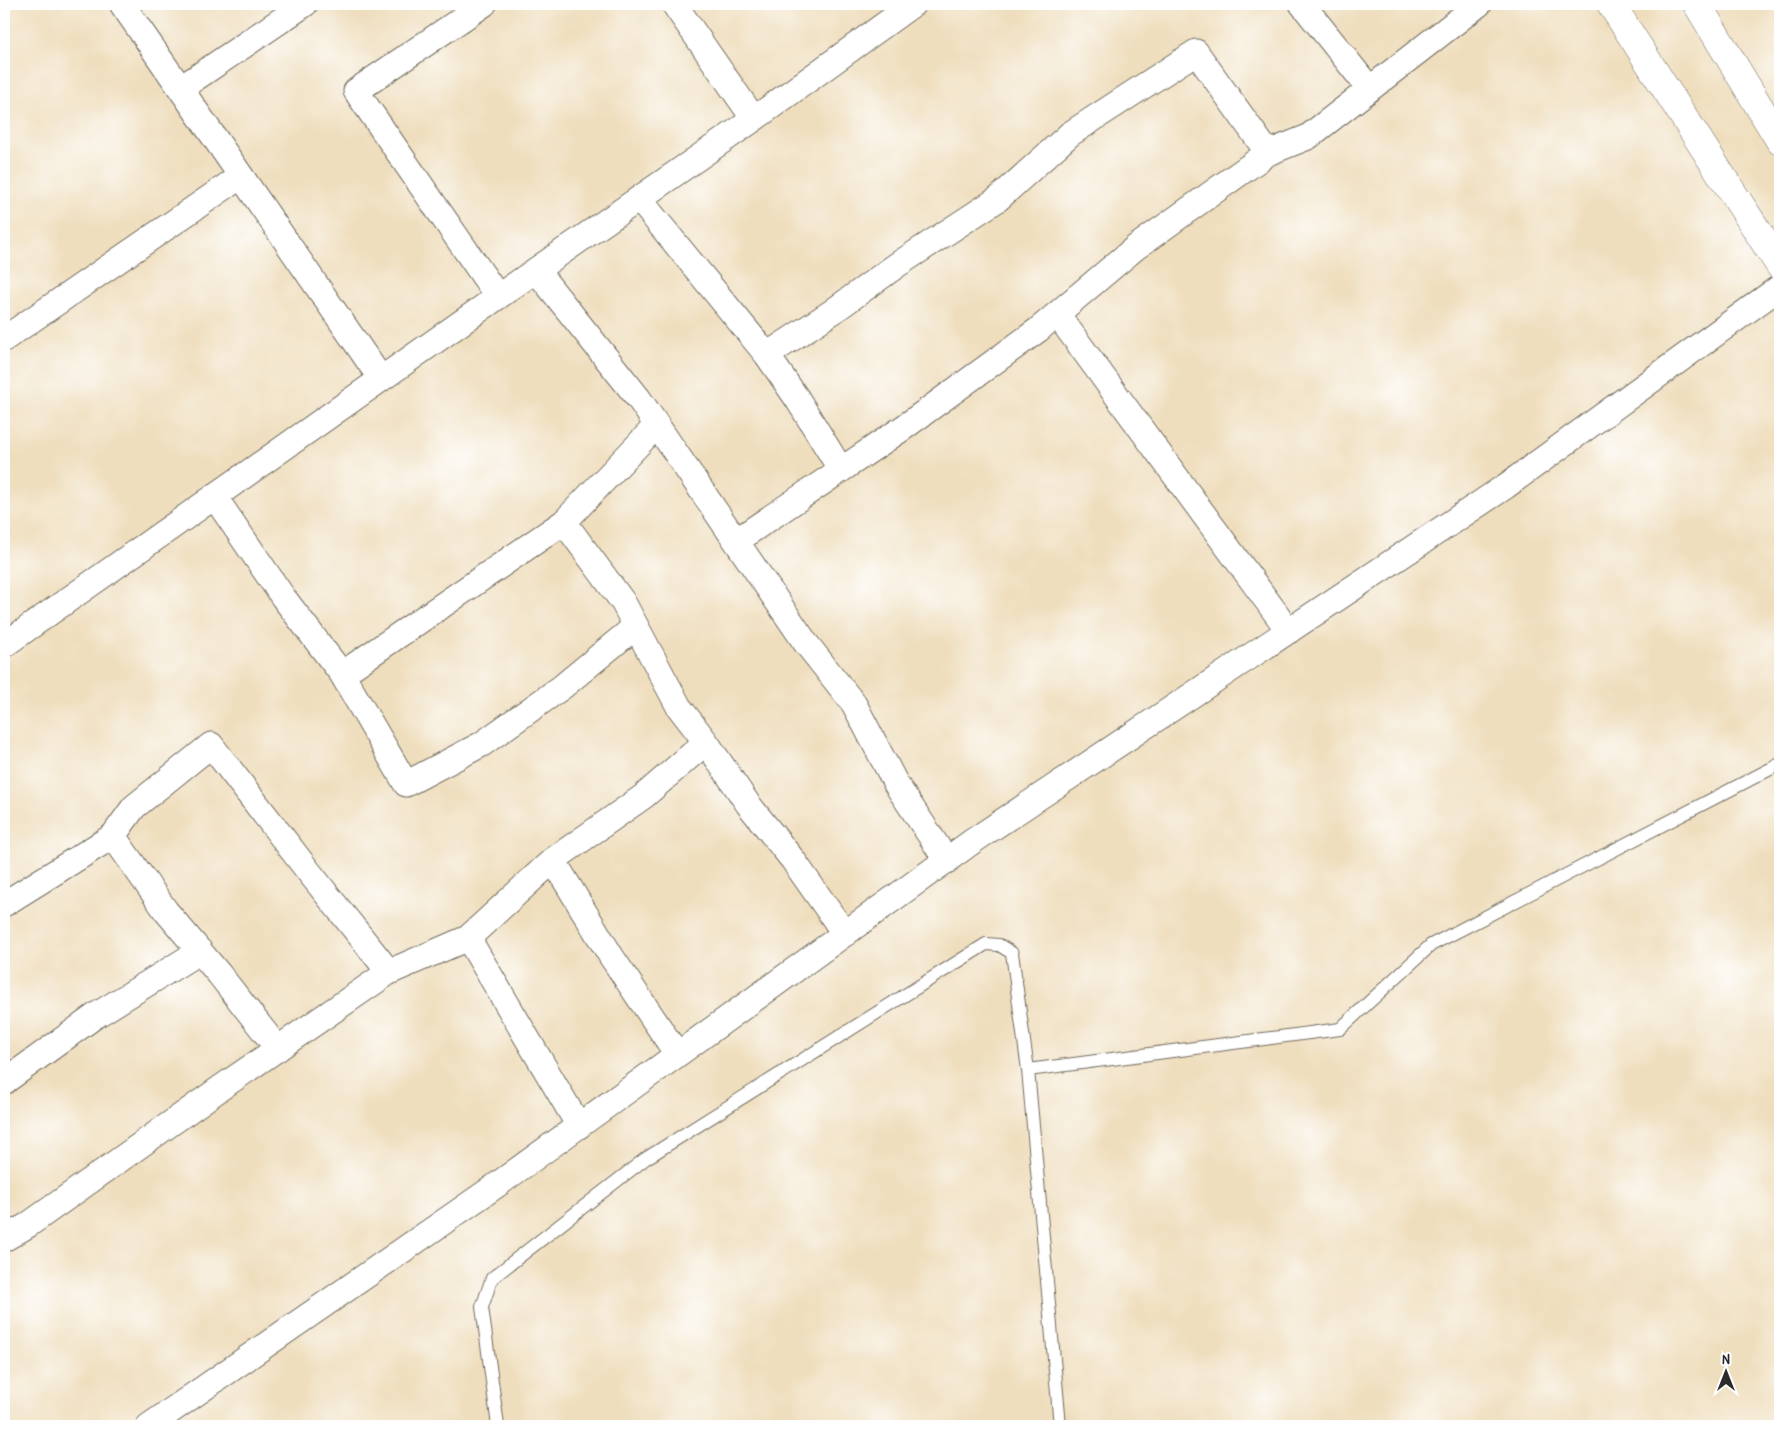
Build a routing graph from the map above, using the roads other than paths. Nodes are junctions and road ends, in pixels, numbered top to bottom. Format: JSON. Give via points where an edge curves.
{"nodes":[{"id":1,"x":122,"y":4,"type":"edge"},
{"id":2,"x":305,"y":4,"type":"edge"},
{"id":3,"x":484,"y":4,"type":"edge"},
{"id":4,"x":674,"y":4,"type":"edge"},
{"id":5,"x":913,"y":4,"type":"edge"},
{"id":6,"x":1302,"y":4,"type":"edge"},
{"id":7,"x":1479,"y":4,"type":"edge"},
{"id":8,"x":1611,"y":4,"type":"edge"},
{"id":9,"x":1697,"y":4,"type":"edge"},
{"id":10,"x":181,"y":88,"type":"junction"},
{"id":11,"x":1369,"y":88,"type":"junction"},
{"id":12,"x":754,"y":120,"type":"junction"},
{"id":13,"x":1780,"y":141,"type":"edge"},
{"id":14,"x":1268,"y":153,"type":"junction"},
{"id":15,"x":241,"y":176,"type":"junction"},
{"id":16,"x":640,"y":199,"type":"junction"},
{"id":17,"x":1780,"y":266,"type":"edge"},
{"id":18,"x":536,"y":270,"type":"junction"},
{"id":19,"x":1780,"y":287,"type":"edge"},
{"id":20,"x":498,"y":297,"type":"junction"},
{"id":21,"x":1058,"y":314,"type":"junction"},
{"id":22,"x":4,"y":338,"type":"edge"},
{"id":23,"x":767,"y":355,"type":"junction"},
{"id":24,"x":381,"y":379,"type":"junction"},
{"id":25,"x":657,"y":425,"type":"junction"},
{"id":26,"x":841,"y":470,"type":"junction"},
{"id":27,"x":214,"y":496,"type":"junction"},
{"id":28,"x":564,"y":522,"type":"junction"},
{"id":29,"x":736,"y":541,"type":"junction"},
{"id":30,"x":636,"y":626,"type":"junction"},
{"id":31,"x":1290,"y":631,"type":"junction"},
{"id":32,"x":4,"y":645,"type":"edge"},
{"id":33,"x":342,"y":674,"type":"junction"},
{"id":34,"x":706,"y":742,"type":"junction"},
{"id":35,"x":1780,"y":764,"type":"edge"},
{"id":36,"x":113,"y":836,"type":"junction"},
{"id":37,"x":553,"y":860,"type":"junction"},
{"id":38,"x":947,"y":861,"type":"junction"},
{"id":39,"x":4,"y":904,"type":"edge"},
{"id":40,"x":844,"y":934,"type":"junction"},
{"id":41,"x":468,"y":938,"type":"junction"},
{"id":42,"x":200,"y":951,"type":"junction"},
{"id":43,"x":389,"y":972,"type":"junction"},
{"id":44,"x":278,"y":1049,"type":"junction"},
{"id":45,"x":678,"y":1054,"type":"junction"},
{"id":46,"x":1028,"y":1070,"type":"junction"},
{"id":47,"x":4,"y":1082,"type":"edge"},
{"id":48,"x":579,"y":1126,"type":"junction"},
{"id":49,"x":4,"y":1239,"type":"edge"},
{"id":50,"x":149,"y":1426,"type":"edge"},
{"id":51,"x":498,"y":1426,"type":"edge"},
{"id":52,"x":1060,"y":1426,"type":"edge"}],
"edges":[{"from":1,"to":10,"type":"street"},
{"from":2,"to":10,"type":"street"},
{"from":3,"to":20,"type":"street","via":[[356,91]]},
{"from":4,"to":12,"type":"street"},
{"from":5,"to":12,"type":"street"},
{"from":6,"to":11,"type":"street"},
{"from":7,"to":11,"type":"street"},
{"from":8,"to":17,"type":"street"},
{"from":9,"to":13,"type":"street"},
{"from":10,"to":15,"type":"street"},
{"from":11,"to":14,"type":"street","via":[[1308,137]]},
{"from":12,"to":16,"type":"street"},
{"from":14,"to":21,"type":"street","via":[[1135,248]]},
{"from":14,"to":23,"type":"street","via":[[1196,52],[1070,134],[998,199]]},
{"from":15,"to":22,"type":"street"},
{"from":15,"to":24,"type":"street"},
{"from":16,"to":18,"type":"street"},
{"from":16,"to":23,"type":"street"},
{"from":18,"to":20,"type":"street"},
{"from":18,"to":25,"type":"street","via":[[640,399]]},
{"from":19,"to":31,"type":"street","via":[[1506,486]]},
{"from":20,"to":24,"type":"street"},
{"from":21,"to":26,"type":"street"},
{"from":21,"to":31,"type":"street"},
{"from":23,"to":26,"type":"street"},
{"from":24,"to":27,"type":"street"},
{"from":25,"to":28,"type":"street"},
{"from":25,"to":29,"type":"street"},
{"from":26,"to":29,"type":"street"},
{"from":27,"to":32,"type":"street"},
{"from":27,"to":33,"type":"street","via":[[283,597]]},
{"from":28,"to":30,"type":"street","via":[[623,602]]},
{"from":28,"to":33,"type":"street"},
{"from":29,"to":38,"type":"street","via":[[805,642],[854,704],[896,784]]},
{"from":30,"to":33,"type":"street","via":[[562,687],[482,744],[406,784]]},
{"from":30,"to":34,"type":"street","via":[[679,707]]},
{"from":31,"to":38,"type":"street"},
{"from":34,"to":37,"type":"street","via":[[644,796]]},
{"from":34,"to":40,"type":"street"},
{"from":35,"to":46,"type":"lane","via":[[1431,945],[1340,1029]]},
{"from":36,"to":39,"type":"street"},
{"from":36,"to":42,"type":"street","via":[[166,911]]},
{"from":36,"to":43,"type":"street","via":[[134,807],[211,744]]},
{"from":37,"to":41,"type":"street"},
{"from":37,"to":45,"type":"street","via":[[611,956]]},
{"from":38,"to":40,"type":"street"},
{"from":40,"to":45,"type":"street"},
{"from":41,"to":43,"type":"street"},
{"from":41,"to":48,"type":"street"},
{"from":42,"to":44,"type":"street"},
{"from":42,"to":47,"type":"street","via":[[95,1016]]},
{"from":43,"to":44,"type":"street"},
{"from":44,"to":49,"type":"street"},
{"from":45,"to":48,"type":"street"},
{"from":46,"to":51,"type":"lane","via":[[1012,953],[1000,945],[986,944],[645,1159],[492,1278],[482,1307]]},
{"from":46,"to":52,"type":"lane"},
{"from":48,"to":50,"type":"street"}]}
